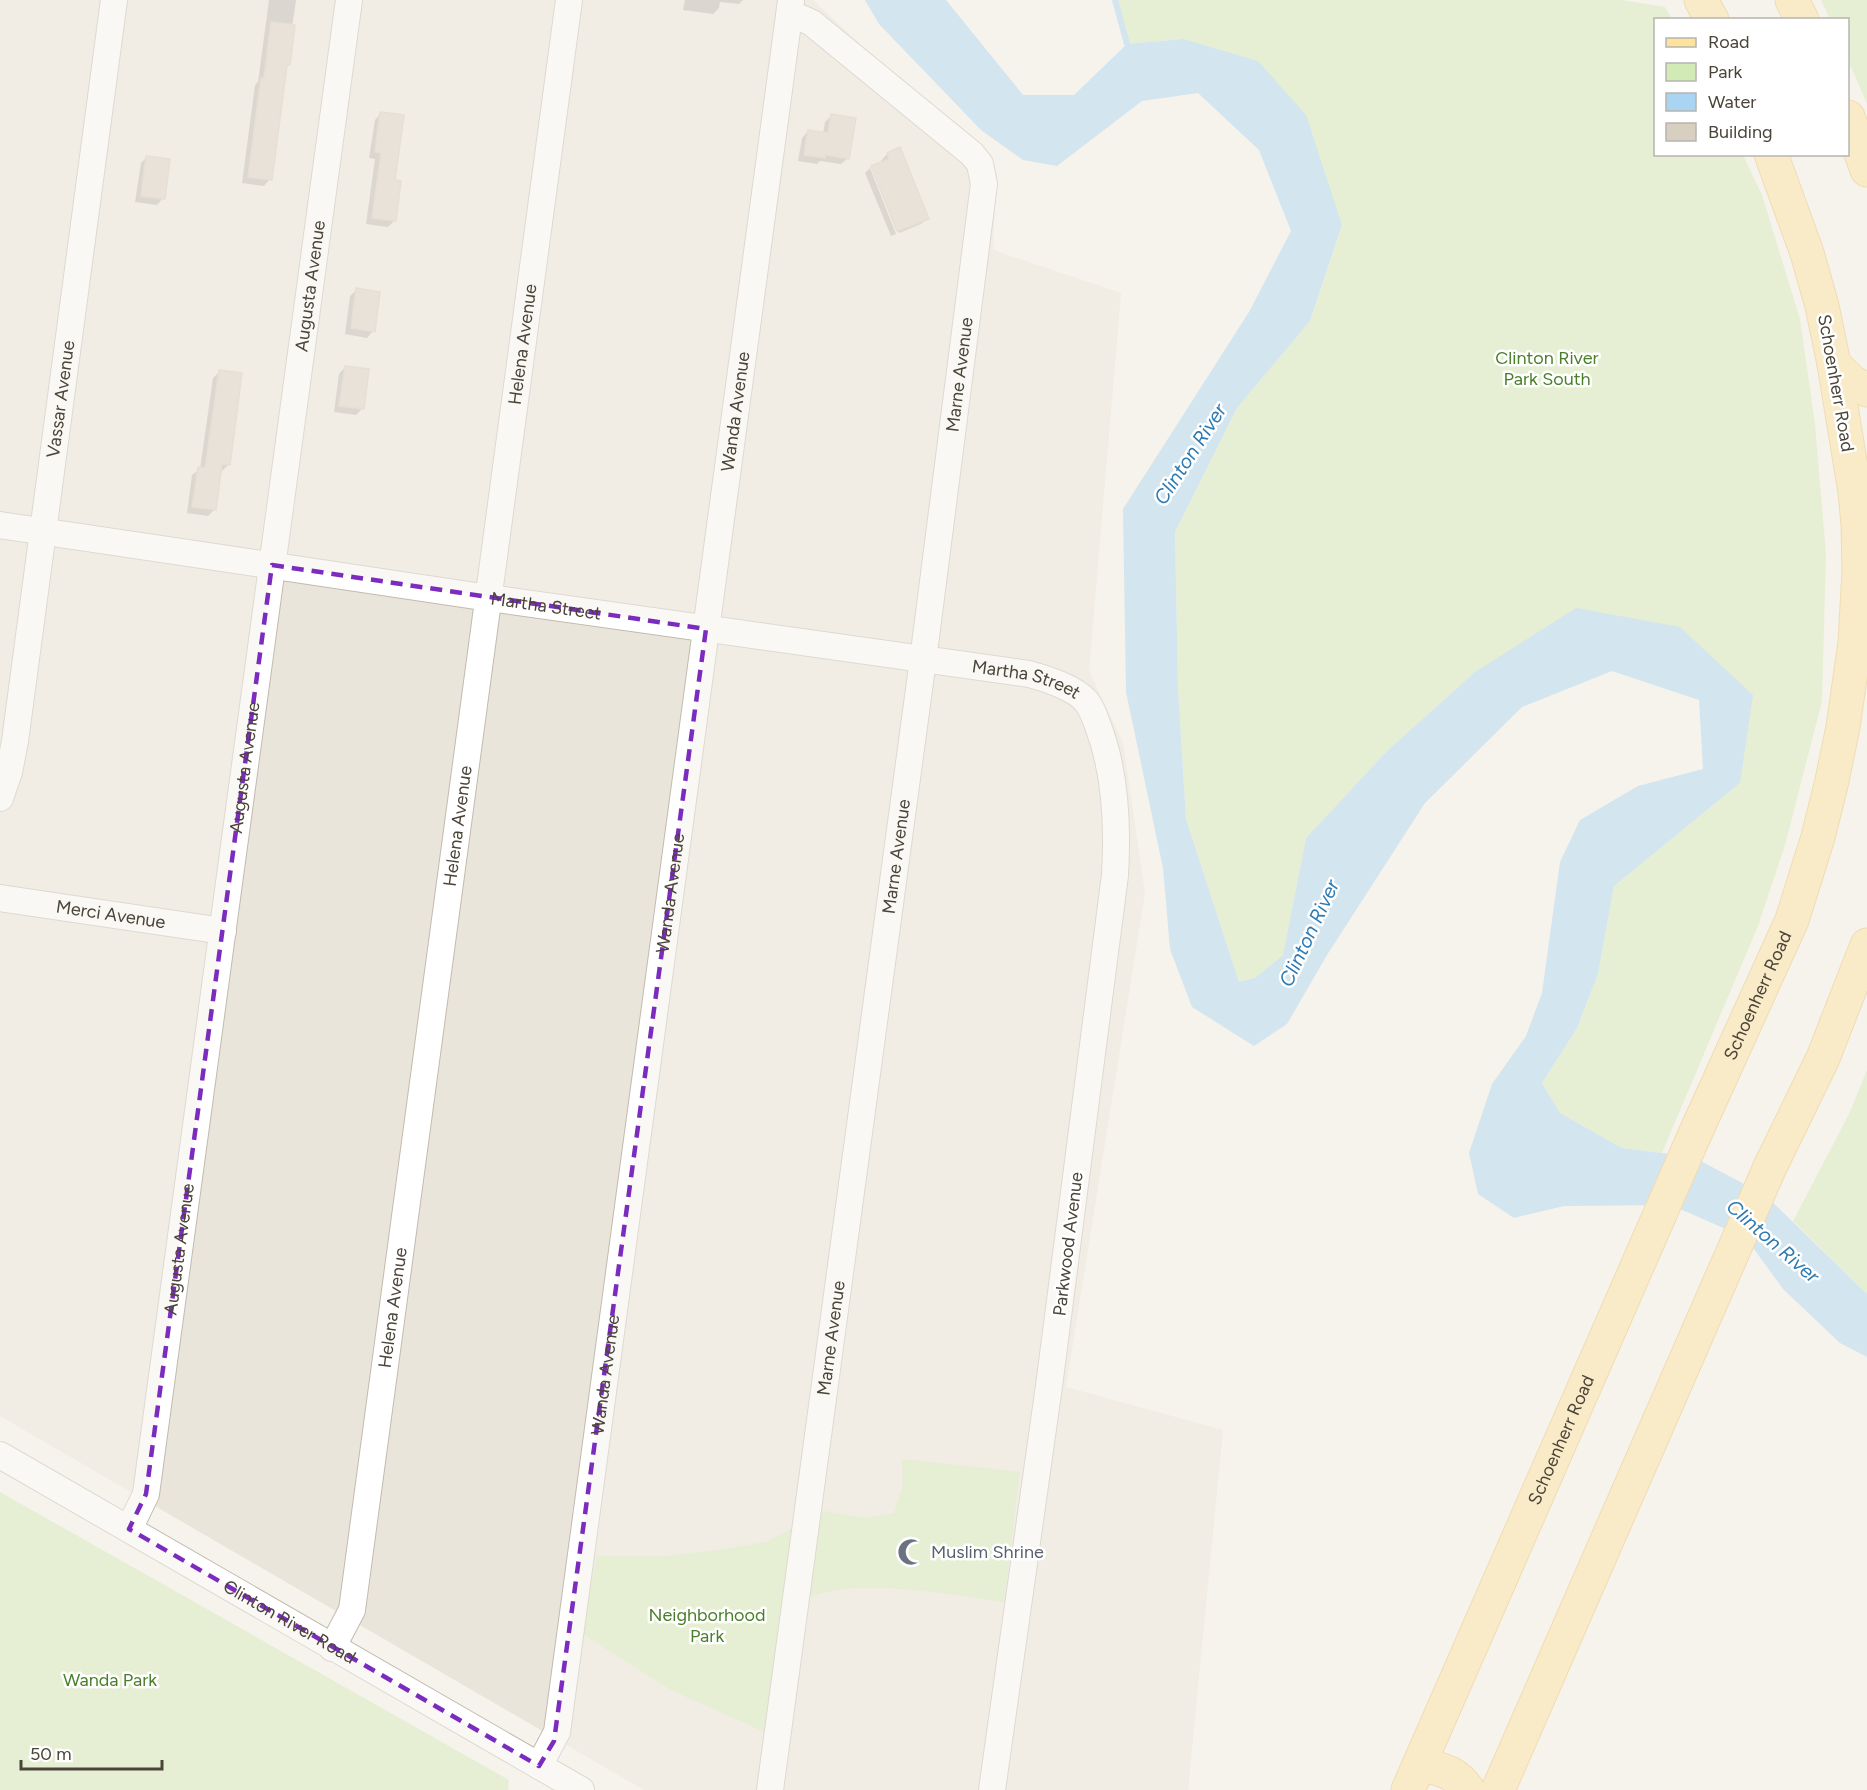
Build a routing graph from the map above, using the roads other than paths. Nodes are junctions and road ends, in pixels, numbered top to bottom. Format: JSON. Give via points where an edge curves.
{"nodes":[{"id":1,"x":114,"y":0,"type":"edge"},
{"id":2,"x":348,"y":0,"type":"edge"},
{"id":3,"x":569,"y":0,"type":"edge"},
{"id":4,"x":1701,"y":0,"type":"edge"},
{"id":5,"x":1792,"y":0,"type":"edge"},
{"id":6,"x":790,"y":8,"type":"edge"},
{"id":7,"x":1711,"y":18,"type":"edge"},
{"id":8,"x":1801,"y":18,"type":"edge"},
{"id":9,"x":1849,"y":120,"type":"edge"},
{"id":10,"x":1772,"y":156,"type":"edge"},
{"id":11,"x":1867,"y":170,"type":"edge"},
{"id":12,"x":1834,"y":364,"type":"junction"},
{"id":13,"x":1867,"y":390,"type":"edge"},
{"id":14,"x":0,"y":525,"type":"edge"},
{"id":15,"x":43,"y":531,"type":"junction"},
{"id":16,"x":272,"y":565,"type":"junction"},
{"id":17,"x":489,"y":598,"type":"junction"},
{"id":18,"x":706,"y":629,"type":"junction"},
{"id":19,"x":923,"y":660,"type":"junction"},
{"id":20,"x":1086,"y":701,"type":"joint"},
{"id":21,"x":0,"y":798,"type":"edge"},
{"id":22,"x":0,"y":898,"type":"edge"},
{"id":23,"x":223,"y":931,"type":"junction"},
{"id":24,"x":1867,"y":945,"type":"edge"},
{"id":25,"x":0,"y":1455,"type":"edge"},
{"id":26,"x":129,"y":1529,"type":"junction"},
{"id":27,"x":332,"y":1648,"type":"junction"},
{"id":28,"x":539,"y":1766,"type":"junction"},
{"id":29,"x":1413,"y":1778,"type":"edge"},
{"id":30,"x":581,"y":1790,"type":"edge"},
{"id":31,"x":770,"y":1790,"type":"edge"},
{"id":32,"x":992,"y":1790,"type":"edge"},
{"id":33,"x":1468,"y":1790,"type":"edge"},
{"id":34,"x":1498,"y":1790,"type":"edge"}],
"edges":[{"from":1,"to":15,"type":"street","name":"Vassar Avenue"},
{"from":2,"to":16,"type":"street","name":"Augusta Avenue"},
{"from":3,"to":17,"type":"street","name":"Helena Avenue"},
{"from":4,"to":7,"type":"main road"},
{"from":5,"to":8,"type":"main road"},
{"from":6,"to":18,"type":"street","name":"Wanda Avenue"},
{"from":6,"to":19,"type":"street","name":"Marne Avenue","via":[[972,154],[983,176],[984,194]]},
{"from":9,"to":11,"type":"main road"},
{"from":10,"to":12,"type":"main road","name":"Schoenherr Road","via":[[1807,253]]},
{"from":12,"to":13,"type":"main road"},
{"from":12,"to":29,"type":"main road","name":"Schoenherr Road","via":[[1855,492],[1859,571],[1855,643],[1843,727],[1818,837],[1792,920]]},
{"from":14,"to":15,"type":"street","name":"Martha Street"},
{"from":15,"to":16,"type":"street","name":"Martha Street"},
{"from":15,"to":21,"type":"street","name":"Vassar Avenue","via":[[15,741]]},
{"from":16,"to":17,"type":"street","name":"Martha Street"},
{"from":16,"to":23,"type":"street","name":"Augusta Avenue"},
{"from":17,"to":18,"type":"street","name":"Martha Street"},
{"from":17,"to":27,"type":"street","name":"Helena Avenue","via":[[352,1610]]},
{"from":18,"to":19,"type":"street","name":"Martha Street"},
{"from":18,"to":28,"type":"street","name":"Wanda Avenue","via":[[557,1732]]},
{"from":19,"to":20,"type":"street","name":"Martha Street","via":[[1029,674]]},
{"from":19,"to":31,"type":"street","name":"Marne Avenue"},
{"from":20,"to":32,"type":"street","name":"Parkwood Avenue","via":[[1107,754],[1114,797],[1115,875]]},
{"from":22,"to":23,"type":"street","name":"Merci Avenue"},
{"from":23,"to":26,"type":"street","name":"Augusta Avenue","via":[[146,1494]]},
{"from":24,"to":34,"type":"main road","via":[[1823,1058],[1770,1167]]},
{"from":25,"to":26,"type":"street","name":"Clinton River Road"},
{"from":26,"to":27,"type":"street","name":"Clinton River Road"},
{"from":27,"to":28,"type":"street","name":"Clinton River Road"},
{"from":28,"to":30,"type":"street","name":"Clinton River Road"},
{"from":29,"to":33,"type":"main road","via":[[1444,1770],[1456,1776]]}]}
